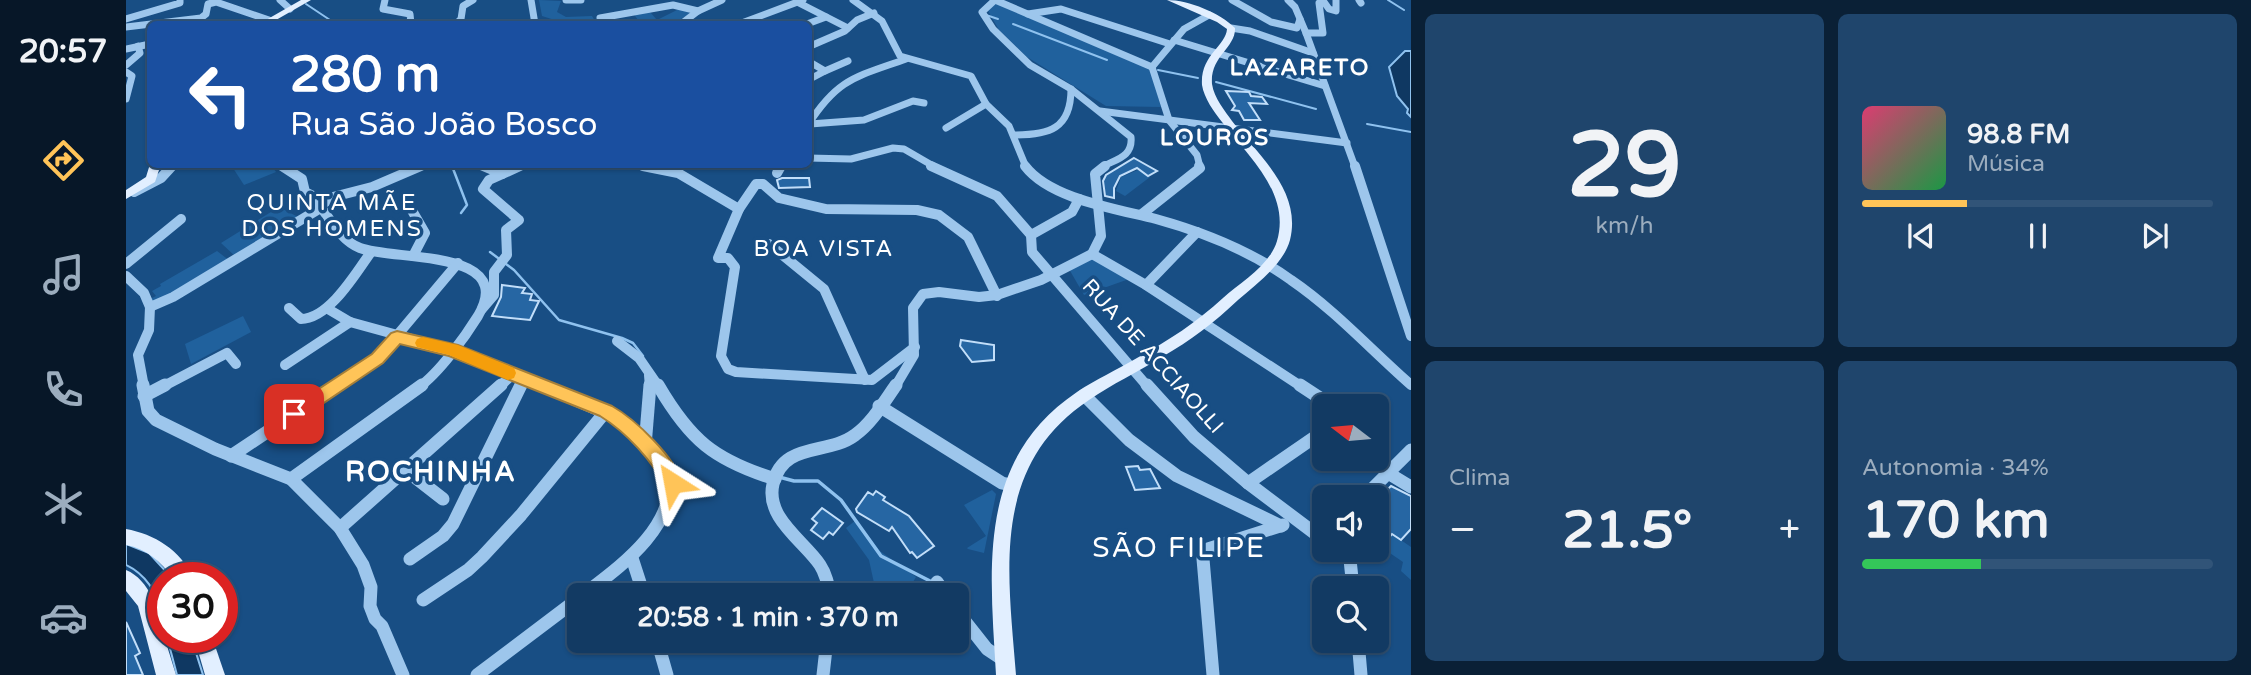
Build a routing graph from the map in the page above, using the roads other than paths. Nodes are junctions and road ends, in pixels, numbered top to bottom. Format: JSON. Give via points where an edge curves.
{"nodes":[{"id":1,"x":180,"y":0,"type":"edge"},
{"id":2,"x":280,"y":0,"type":"edge"},
{"id":3,"x":307,"y":0,"type":"edge"},
{"id":4,"x":385,"y":0,"type":"edge"},
{"id":5,"x":473,"y":0,"type":"edge"},
{"id":6,"x":531,"y":0,"type":"edge"},
{"id":7,"x":566,"y":0,"type":"edge"},
{"id":8,"x":581,"y":0,"type":"edge"},
{"id":9,"x":722,"y":0,"type":"edge"},
{"id":10,"x":853,"y":0,"type":"edge"},
{"id":11,"x":995,"y":0,"type":"edge"},
{"id":12,"x":1171,"y":0,"type":"edge"},
{"id":13,"x":1232,"y":0,"type":"edge"},
{"id":14,"x":1288,"y":0,"type":"edge"},
{"id":15,"x":1336,"y":0,"type":"edge"},
{"id":16,"x":800,"y":1,"type":"edge"},
{"id":17,"x":290,"y":9,"type":"junction"},
{"id":18,"x":698,"y":11,"type":"junction"},
{"id":19,"x":874,"y":13,"type":"junction"},
{"id":20,"x":1028,"y":14,"type":"junction"},
{"id":21,"x":1209,"y":15,"type":"junction"},
{"id":22,"x":826,"y":17,"type":"junction"},
{"id":23,"x":600,"y":18,"type":"dead end"},
{"id":24,"x":126,"y":19,"type":"edge"},
{"id":25,"x":1300,"y":19,"type":"junction"},
{"id":26,"x":176,"y":21,"type":"edge"},
{"id":27,"x":263,"y":21,"type":"edge"},
{"id":28,"x":268,"y":21,"type":"edge"},
{"id":29,"x":411,"y":21,"type":"edge"},
{"id":30,"x":459,"y":21,"type":"edge"},
{"id":31,"x":534,"y":21,"type":"edge"},
{"id":32,"x":685,"y":21,"type":"edge"},
{"id":33,"x":747,"y":21,"type":"edge"},
{"id":34,"x":812,"y":22,"type":"edge"},
{"id":35,"x":147,"y":24,"type":"edge"},
{"id":36,"x":126,"y":27,"type":"edge"},
{"id":37,"x":848,"y":28,"type":"junction"},
{"id":38,"x":1231,"y":28,"type":"junction"},
{"id":39,"x":1306,"y":33,"type":"junction"},
{"id":40,"x":1172,"y":42,"type":"junction"},
{"id":41,"x":147,"y":44,"type":"edge"},
{"id":42,"x":812,"y":45,"type":"edge"},
{"id":43,"x":138,"y":46,"type":"junction"},
{"id":44,"x":126,"y":49,"type":"edge"},
{"id":45,"x":1214,"y":52,"type":"junction"},
{"id":46,"x":1313,"y":53,"type":"junction"},
{"id":47,"x":906,"y":60,"type":"junction"},
{"id":48,"x":848,"y":61,"type":"dead end"},
{"id":49,"x":812,"y":63,"type":"edge"},
{"id":50,"x":126,"y":65,"type":"edge"},
{"id":51,"x":1152,"y":67,"type":"junction"},
{"id":52,"x":825,"y":71,"type":"junction"},
{"id":53,"x":126,"y":72,"type":"edge"},
{"id":54,"x":812,"y":78,"type":"edge"},
{"id":55,"x":1325,"y":86,"type":"junction"},
{"id":56,"x":1071,"y":89,"type":"junction"},
{"id":57,"x":126,"y":99,"type":"edge"},
{"id":58,"x":812,"y":99,"type":"edge"},
{"id":59,"x":821,"y":102,"type":"junction"},
{"id":60,"x":923,"y":103,"type":"dead end"},
{"id":61,"x":986,"y":104,"type":"junction"},
{"id":62,"x":1100,"y":111,"type":"junction"},
{"id":63,"x":812,"y":118,"type":"edge"},
{"id":64,"x":1169,"y":120,"type":"junction"},
{"id":65,"x":812,"y":124,"type":"edge"},
{"id":66,"x":946,"y":128,"type":"dead end"},
{"id":67,"x":1231,"y":128,"type":"junction"},
{"id":68,"x":1014,"y":135,"type":"junction"},
{"id":69,"x":1347,"y":143,"type":"junction"},
{"id":70,"x":812,"y":158,"type":"edge"},
{"id":71,"x":157,"y":168,"type":"edge"},
{"id":72,"x":170,"y":168,"type":"edge"},
{"id":73,"x":285,"y":168,"type":"edge"},
{"id":74,"x":416,"y":168,"type":"edge"},
{"id":75,"x":488,"y":168,"type":"edge"},
{"id":76,"x":515,"y":168,"type":"edge"},
{"id":77,"x":654,"y":168,"type":"edge"},
{"id":78,"x":502,"y":174,"type":"junction"},
{"id":79,"x":129,"y":194,"type":"edge"},
{"id":80,"x":313,"y":196,"type":"junction"},
{"id":81,"x":333,"y":197,"type":"junction"},
{"id":82,"x":1079,"y":199,"type":"junction"},
{"id":83,"x":1096,"y":204,"type":"junction"},
{"id":84,"x":320,"y":207,"type":"junction"},
{"id":85,"x":410,"y":207,"type":"dead end"},
{"id":86,"x":739,"y":209,"type":"junction"},
{"id":87,"x":1142,"y":214,"type":"junction"},
{"id":88,"x":181,"y":219,"type":"dead end"},
{"id":89,"x":1197,"y":232,"type":"junction"},
{"id":90,"x":1031,"y":235,"type":"junction"},
{"id":91,"x":769,"y":244,"type":"dead end"},
{"id":92,"x":371,"y":252,"type":"junction"},
{"id":93,"x":1092,"y":254,"type":"junction"},
{"id":94,"x":413,"y":256,"type":"junction"},
{"id":95,"x":458,"y":263,"type":"junction"},
{"id":96,"x":126,"y":264,"type":"edge"},
{"id":97,"x":1267,"y":265,"type":"junction"},
{"id":98,"x":1051,"y":275,"type":"junction"},
{"id":99,"x":126,"y":276,"type":"edge"},
{"id":100,"x":1146,"y":285,"type":"junction"},
{"id":101,"x":997,"y":296,"type":"junction"},
{"id":102,"x":150,"y":307,"type":"junction"},
{"id":103,"x":289,"y":308,"type":"dead end"},
{"id":104,"x":328,"y":309,"type":"junction"},
{"id":105,"x":482,"y":309,"type":"junction"},
{"id":106,"x":350,"y":322,"type":"junction"},
{"id":107,"x":1206,"y":324,"type":"junction"},
{"id":108,"x":1411,"y":336,"type":"edge"},
{"id":109,"x":397,"y":337,"type":"junction"},
{"id":110,"x":617,"y":341,"type":"dead end"},
{"id":111,"x":915,"y":347,"type":"junction"},
{"id":112,"x":452,"y":350,"type":"junction"},
{"id":113,"x":236,"y":364,"type":"dead end"},
{"id":114,"x":285,"y":365,"type":"dead end"},
{"id":115,"x":1132,"y":369,"type":"junction"},
{"id":116,"x":649,"y":373,"type":"junction"},
{"id":117,"x":518,"y":377,"type":"junction"},
{"id":118,"x":865,"y":380,"type":"junction"},
{"id":119,"x":1411,"y":385,"type":"edge"},
{"id":120,"x":1313,"y":394,"type":"edge"},
{"id":121,"x":1084,"y":395,"type":"junction"},
{"id":122,"x":144,"y":396,"type":"junction"},
{"id":123,"x":879,"y":406,"type":"junction"},
{"id":124,"x":606,"y":411,"type":"junction"},
{"id":125,"x":1312,"y":439,"type":"edge"},
{"id":126,"x":645,"y":446,"type":"junction"},
{"id":127,"x":1411,"y":450,"type":"edge"},
{"id":128,"x":231,"y":456,"type":"junction"},
{"id":129,"x":407,"y":471,"type":"junction"},
{"id":130,"x":1388,"y":473,"type":"junction"},
{"id":131,"x":775,"y":479,"type":"junction"},
{"id":132,"x":290,"y":480,"type":"junction"},
{"id":133,"x":1248,"y":483,"type":"junction"},
{"id":134,"x":1012,"y":485,"type":"junction"},
{"id":135,"x":1376,"y":485,"type":"edge"},
{"id":136,"x":1411,"y":487,"type":"edge"},
{"id":137,"x":443,"y":499,"type":"dead end"},
{"id":138,"x":1295,"y":518,"type":"junction"},
{"id":139,"x":1281,"y":526,"type":"junction"},
{"id":140,"x":340,"y":528,"type":"junction"},
{"id":141,"x":1312,"y":531,"type":"edge"},
{"id":142,"x":126,"y":537,"type":"edge"},
{"id":143,"x":632,"y":558,"type":"junction"},
{"id":144,"x":410,"y":559,"type":"dead end"},
{"id":145,"x":174,"y":562,"type":"edge"},
{"id":146,"x":126,"y":579,"type":"edge"},
{"id":147,"x":598,"y":583,"type":"edge"},
{"id":148,"x":639,"y":583,"type":"edge"},
{"id":149,"x":831,"y":583,"type":"edge"},
{"id":150,"x":423,"y":600,"type":"dead end"},
{"id":151,"x":567,"y":607,"type":"edge"},
{"id":152,"x":969,"y":626,"type":"edge"},
{"id":153,"x":208,"y":653,"type":"edge"},
{"id":154,"x":661,"y":653,"type":"edge"},
{"id":155,"x":826,"y":653,"type":"edge"},
{"id":156,"x":1359,"y":653,"type":"edge"},
{"id":157,"x":1005,"y":665,"type":"edge"},
{"id":158,"x":166,"y":675,"type":"edge"},
{"id":159,"x":215,"y":675,"type":"edge"},
{"id":160,"x":402,"y":675,"type":"edge"},
{"id":161,"x":477,"y":675,"type":"edge"},
{"id":162,"x":667,"y":675,"type":"edge"},
{"id":163,"x":823,"y":675,"type":"edge"},
{"id":164,"x":1213,"y":675,"type":"edge"},
{"id":165,"x":1361,"y":675,"type":"edge"}],
"edges":[{"from":1,"to":24,"type":"street"},
{"from":2,"to":17,"type":"street"},
{"from":3,"to":17,"type":"main road"},
{"from":4,"to":29,"type":"street","via":[[383,9],[410,14]]},
{"from":5,"to":30,"type":"street","via":[[463,6]]},
{"from":6,"to":31,"type":"street"},
{"from":7,"to":8,"type":"street"},
{"from":9,"to":18,"type":"street"},
{"from":10,"to":19,"type":"street"},
{"from":11,"to":20,"type":"street"},
{"from":11,"to":56,"type":"street","via":[[983,10],[983,17],[1030,65]]},
{"from":12,"to":21,"type":"main road"},
{"from":13,"to":25,"type":"street","via":[[1259,17],[1290,28],[1297,28]]},
{"from":14,"to":25,"type":"street"},
{"from":15,"to":39,"type":"street","via":[[1336,11],[1319,3],[1321,35]]},
{"from":16,"to":22,"type":"street"},
{"from":16,"to":33,"type":"street"},
{"from":17,"to":28,"type":"main road"},
{"from":18,"to":23,"type":"street","via":[[673,5]]},
{"from":18,"to":32,"type":"street"},
{"from":19,"to":37,"type":"street"},
{"from":19,"to":47,"type":"street","via":[[887,28],[896,52]]},
{"from":20,"to":40,"type":"street","via":[[1061,9]]},
{"from":20,"to":51,"type":"street"},
{"from":21,"to":38,"type":"main road"},
{"from":21,"to":40,"type":"street","via":[[1189,24]]},
{"from":22,"to":34,"type":"street"},
{"from":22,"to":37,"type":"street"},
{"from":25,"to":39,"type":"street"},
{"from":26,"to":27,"type":"street","via":[[201,18],[208,4],[216,2]]},
{"from":35,"to":36,"type":"street"},
{"from":37,"to":42,"type":"street"},
{"from":38,"to":45,"type":"main road","via":[[1231,35]]},
{"from":38,"to":46,"type":"street"},
{"from":39,"to":46,"type":"street"},
{"from":40,"to":45,"type":"street"},
{"from":40,"to":51,"type":"street"},
{"from":41,"to":43,"type":"street"},
{"from":43,"to":44,"type":"street"},
{"from":43,"to":50,"type":"street","via":[[140,53]]},
{"from":45,"to":55,"type":"street"},
{"from":45,"to":67,"type":"main road","via":[[1207,70],[1209,90]]},
{"from":46,"to":55,"type":"street"},
{"from":47,"to":59,"type":"street","via":[[851,80]]},
{"from":47,"to":61,"type":"street","via":[[965,73],[974,80]]},
{"from":48,"to":52,"type":"street"},
{"from":49,"to":52,"type":"street"},
{"from":51,"to":64,"type":"street"},
{"from":52,"to":54,"type":"street"},
{"from":53,"to":57,"type":"street","via":[[132,76]]},
{"from":55,"to":69,"type":"street"},
{"from":56,"to":62,"type":"street"},
{"from":56,"to":68,"type":"street","via":[[1073,108],[1067,120],[1047,131]]},
{"from":58,"to":59,"type":"street"},
{"from":59,"to":63,"type":"street"},
{"from":60,"to":65,"type":"street","via":[[913,101],[864,120]]},
{"from":61,"to":66,"type":"street"},
{"from":61,"to":68,"type":"street","via":[[1007,122]]},
{"from":62,"to":64,"type":"street"},
{"from":62,"to":83,"type":"street","via":[[1131,137],[1132,147],[1096,174]]},
{"from":64,"to":67,"type":"street"},
{"from":64,"to":87,"type":"street","via":[[1197,155],[1200,168]]},
{"from":67,"to":69,"type":"street"},
{"from":67,"to":97,"type":"main road","via":[[1265,163],[1284,197],[1284,239]]},
{"from":68,"to":82,"type":"street","via":[[1025,167]]},
{"from":69,"to":108,"type":"street"},
{"from":70,"to":90,"type":"street","name":"RUA DE ACCIAOLLI","via":[[851,159],[898,147],[997,196]]},
{"from":71,"to":79,"type":"main road","via":[[151,179]]},
{"from":72,"to":79,"type":"street","via":[[161,178]]},
{"from":73,"to":80,"type":"street","via":[[302,179],[305,192]]},
{"from":74,"to":81,"type":"street"},
{"from":75,"to":78,"type":"street"},
{"from":76,"to":78,"type":"street"},
{"from":77,"to":86,"type":"street","via":[[678,173]]},
{"from":78,"to":105,"type":"street","via":[[483,189],[519,220],[505,234],[503,259],[493,275],[494,295]]},
{"from":80,"to":81,"type":"street","via":[[326,192]]},
{"from":80,"to":84,"type":"street","via":[[310,204]]},
{"from":81,"to":84,"type":"street"},
{"from":82,"to":83,"type":"street"},
{"from":82,"to":90,"type":"street","via":[[1072,212]]},
{"from":83,"to":87,"type":"street"},
{"from":83,"to":93,"type":"street","via":[[1102,239]]},
{"from":84,"to":92,"type":"street","via":[[344,237]]},
{"from":84,"to":102,"type":"street"},
{"from":85,"to":94,"type":"street","via":[[425,233]]},
{"from":86,"to":101,"type":"street","via":[[760,183],[779,198],[826,209],[930,211],[968,237]]},
{"from":86,"to":118,"type":"street","via":[[718,258],[728,258],[735,267],[723,363],[736,372]]},
{"from":87,"to":89,"type":"street"},
{"from":88,"to":96,"type":"street"},
{"from":89,"to":97,"type":"street"},
{"from":89,"to":100,"type":"street"},
{"from":90,"to":98,"type":"street","name":"RUA DE ACCIAOLLI","via":[[1032,252]]},
{"from":91,"to":118,"type":"street","via":[[824,289]]},
{"from":92,"to":94,"type":"street"},
{"from":92,"to":104,"type":"street"},
{"from":93,"to":98,"type":"street"},
{"from":93,"to":100,"type":"street"},
{"from":94,"to":95,"type":"street"},
{"from":95,"to":105,"type":"street","via":[[483,281]]},
{"from":95,"to":109,"type":"street"},
{"from":97,"to":107,"type":"main road"},
{"from":97,"to":119,"type":"street","via":[[1303,288]]},
{"from":98,"to":101,"type":"street"},
{"from":98,"to":115,"type":"street","name":"RUA DE ACCIAOLLI"},
{"from":99,"to":102,"type":"street","via":[[144,293]]},
{"from":100,"to":107,"type":"street"},
{"from":101,"to":111,"type":"street","via":[[923,294],[913,308]]},
{"from":102,"to":122,"type":"street","via":[[149,330],[138,355]]},
{"from":103,"to":104,"type":"street","via":[[306,320]]},
{"from":104,"to":106,"type":"street"},
{"from":105,"to":112,"type":"street"},
{"from":106,"to":109,"type":"street"},
{"from":106,"to":114,"type":"street"},
{"from":107,"to":115,"type":"main road"},
{"from":107,"to":120,"type":"street"},
{"from":109,"to":112,"type":"street"},
{"from":109,"to":128,"type":"street","via":[[377,358]]},
{"from":110,"to":116,"type":"street","via":[[635,351]]},
{"from":111,"to":118,"type":"street","via":[[876,379]]},
{"from":111,"to":123,"type":"street","via":[[910,364]]},
{"from":112,"to":117,"type":"street"},
{"from":112,"to":132,"type":"street","via":[[426,382]]},
{"from":113,"to":122,"type":"street","via":[[227,353]]},
{"from":115,"to":121,"type":"main road"},
{"from":115,"to":133,"type":"street","name":"RUA DE ACCIAOLLI","via":[[1194,437]]},
{"from":116,"to":126,"type":"street"},
{"from":116,"to":131,"type":"street","via":[[686,429],[723,461]]},
{"from":117,"to":124,"type":"street"},
{"from":117,"to":129,"type":"street"},
{"from":117,"to":144,"type":"street","via":[[453,524]]},
{"from":121,"to":134,"type":"main road","via":[[1039,436]]},
{"from":121,"to":139,"type":"street","via":[[1129,440],[1177,476]]},
{"from":122,"to":128,"type":"street","via":[[156,420]]},
{"from":123,"to":131,"type":"street","via":[[855,436],[798,452],[786,459]]},
{"from":123,"to":134,"type":"street"},
{"from":124,"to":126,"type":"street"},
{"from":124,"to":150,"type":"street","via":[[482,557]]},
{"from":125,"to":133,"type":"street"},
{"from":126,"to":143,"type":"street","via":[[671,474],[672,493]]},
{"from":127,"to":130,"type":"street"},
{"from":128,"to":132,"type":"street"},
{"from":129,"to":137,"type":"street"},
{"from":129,"to":140,"type":"street"},
{"from":130,"to":135,"type":"street"},
{"from":130,"to":136,"type":"street"},
{"from":131,"to":149,"type":"street","via":[[772,502],[781,519]]},
{"from":132,"to":140,"type":"street"},
{"from":133,"to":138,"type":"street","name":"RUA DE ACCIAOLLI"},
{"from":134,"to":157,"type":"main road","via":[[1000,536]]},
{"from":138,"to":139,"type":"street"},
{"from":138,"to":141,"type":"street","name":"RUA DE ACCIAOLLI"},
{"from":139,"to":164,"type":"street","via":[[1208,549],[1203,559]]},
{"from":140,"to":160,"type":"street","via":[[363,565],[371,587],[370,606]]},
{"from":142,"to":145,"type":"main road","via":[[153,546]]},
{"from":143,"to":147,"type":"street"},
{"from":143,"to":148,"type":"street"},
{"from":146,"to":158,"type":"main road","via":[[146,603]]},
{"from":151,"to":161,"type":"street"},
{"from":152,"to":157,"type":"street"},
{"from":153,"to":159,"type":"main road"},
{"from":154,"to":162,"type":"street"},
{"from":155,"to":163,"type":"street"},
{"from":156,"to":165,"type":"street"}]}
